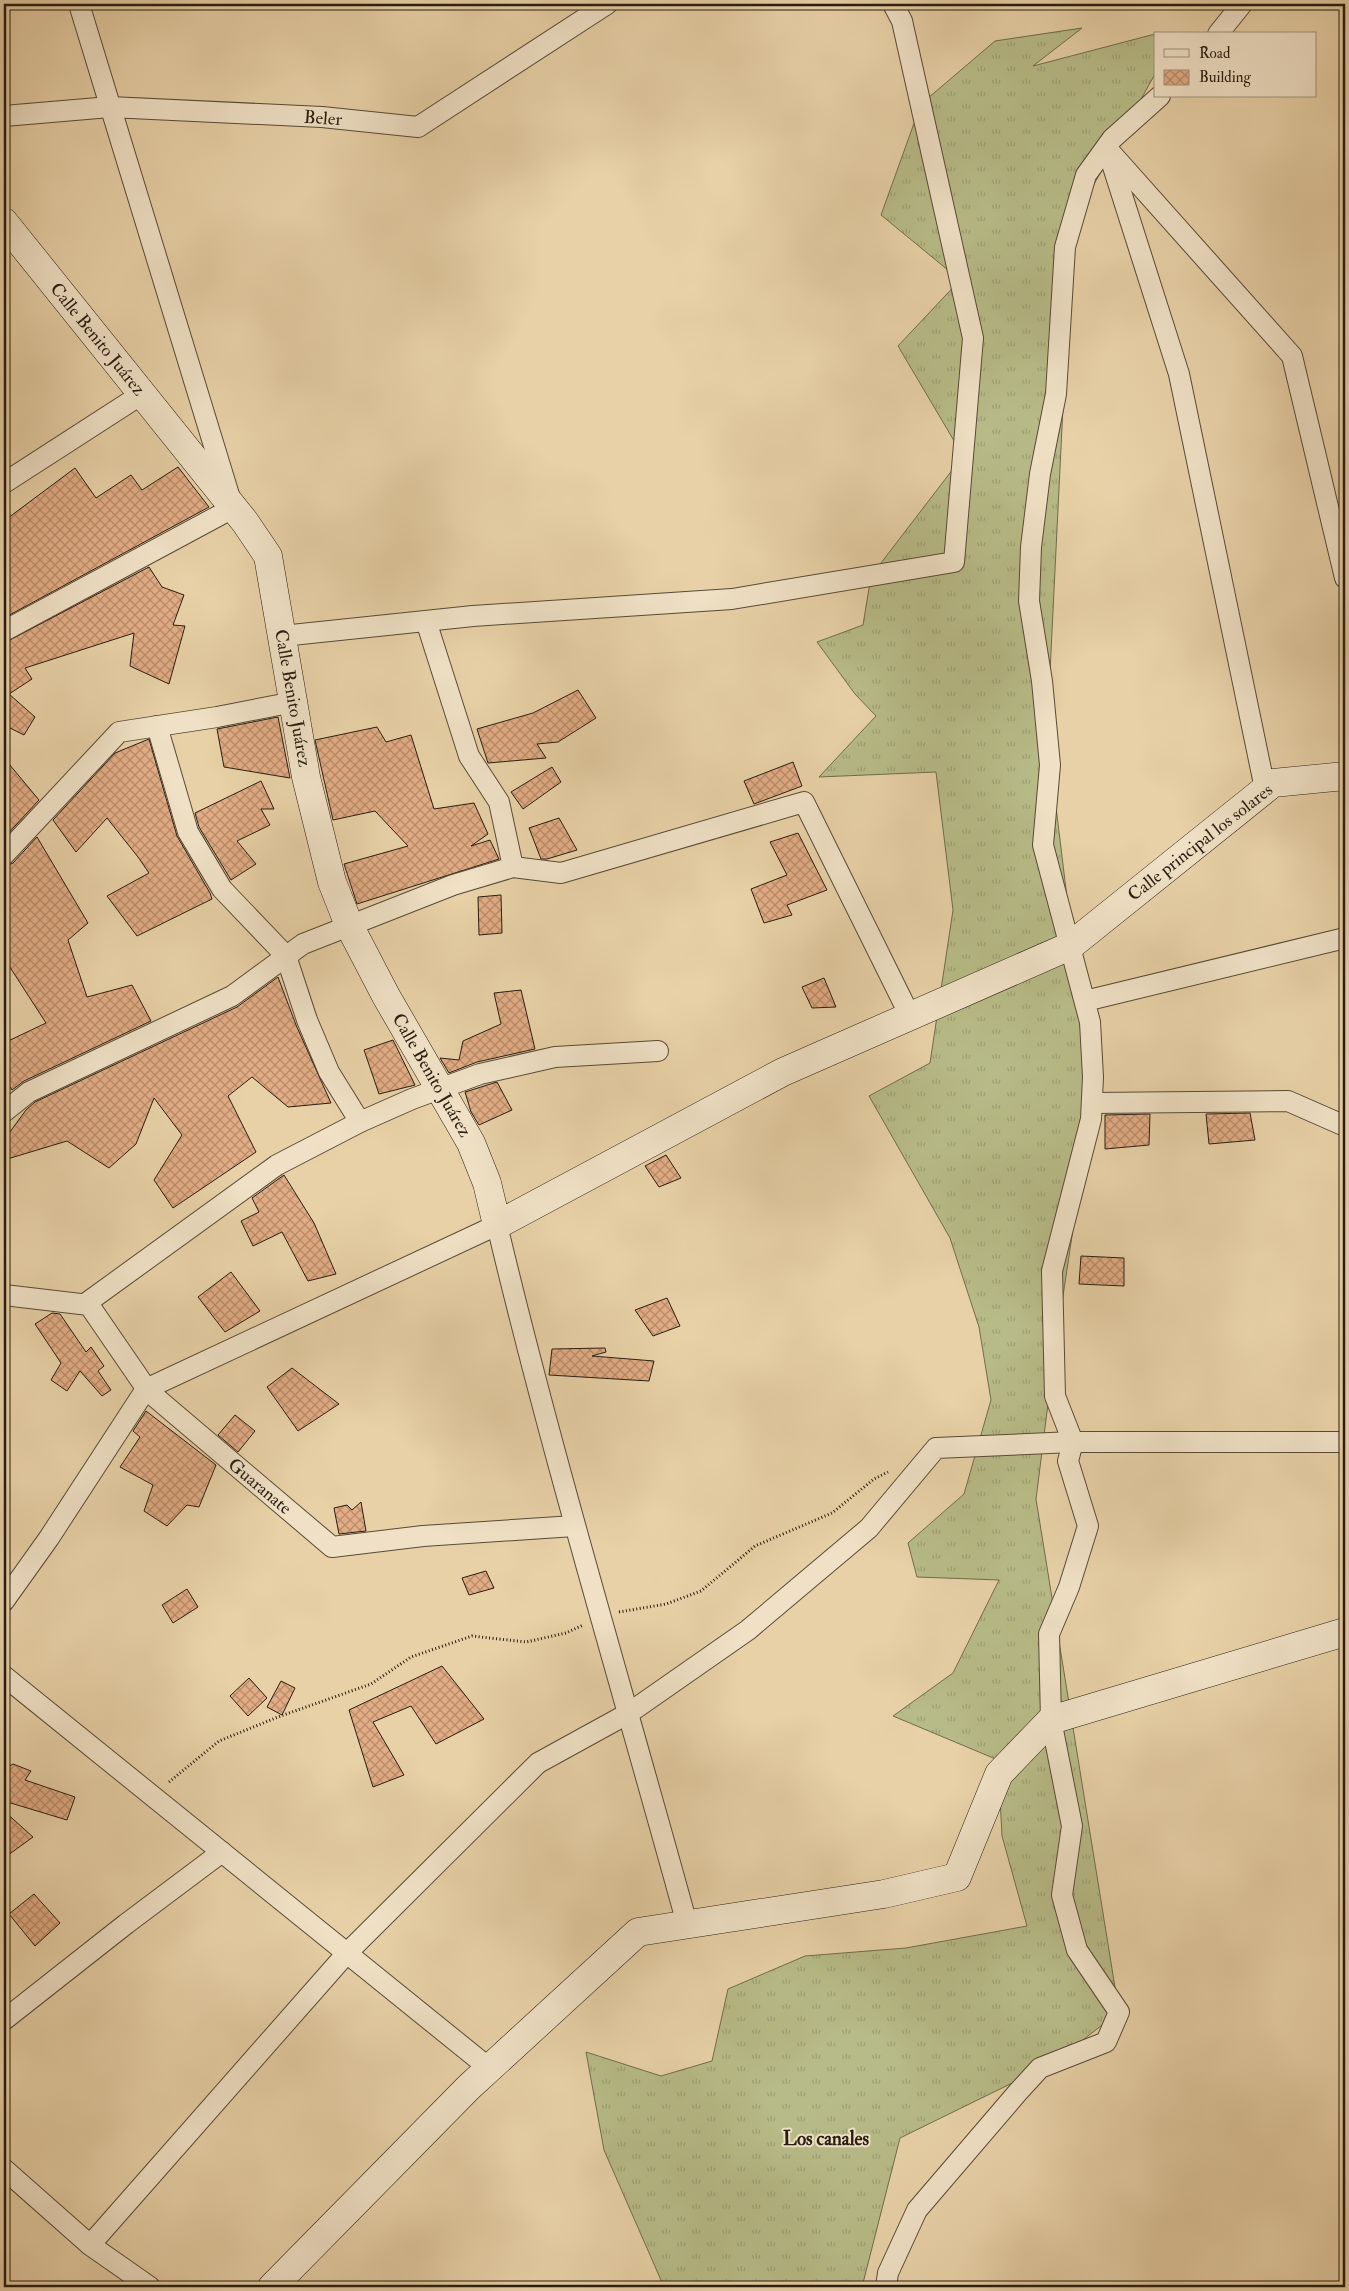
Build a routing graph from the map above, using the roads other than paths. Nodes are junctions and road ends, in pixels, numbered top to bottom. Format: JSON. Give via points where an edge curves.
{"nodes":[{"id":1,"x":79,"y":4,"type":"edge"},
{"id":2,"x":607,"y":4,"type":"edge"},
{"id":3,"x":894,"y":4,"type":"edge"},
{"id":4,"x":1242,"y":4,"type":"edge"},
{"id":5,"x":1220,"y":32,"type":"edge"},
{"id":6,"x":1158,"y":98,"type":"edge"},
{"id":7,"x":110,"y":107,"type":"junction"},
{"id":8,"x":4,"y":116,"type":"edge"},
{"id":9,"x":1107,"y":148,"type":"junction"},
{"id":10,"x":4,"y":222,"type":"edge"},
{"id":11,"x":142,"y":394,"type":"junction"},
{"id":12,"x":4,"y":483,"type":"edge"},
{"id":13,"x":234,"y":508,"type":"junction"},
{"id":14,"x":1345,"y":578,"type":"edge"},
{"id":15,"x":426,"y":621,"type":"junction"},
{"id":16,"x":4,"y":631,"type":"edge"},
{"id":17,"x":282,"y":636,"type":"junction"},
{"id":18,"x":294,"y":702,"type":"junction"},
{"id":19,"x":157,"y":726,"type":"junction"},
{"id":20,"x":1345,"y":776,"type":"edge"},
{"id":21,"x":1265,"y":789,"type":"junction"},
{"id":22,"x":4,"y":855,"type":"edge"},
{"id":23,"x":513,"y":867,"type":"junction"},
{"id":24,"x":349,"y":925,"type":"junction"},
{"id":25,"x":1345,"y":938,"type":"edge"},
{"id":26,"x":1070,"y":946,"type":"junction"},
{"id":27,"x":286,"y":956,"type":"junction"},
{"id":28,"x":1085,"y":1001,"type":"junction"},
{"id":29,"x":910,"y":1016,"type":"junction"},
{"id":30,"x":658,"y":1051,"type":"dead end"},
{"id":31,"x":439,"y":1089,"type":"junction"},
{"id":32,"x":1092,"y":1103,"type":"junction"},
{"id":33,"x":4,"y":1112,"type":"edge"},
{"id":34,"x":360,"y":1122,"type":"junction"},
{"id":35,"x":1345,"y":1126,"type":"edge"},
{"id":36,"x":497,"y":1226,"type":"junction"},
{"id":37,"x":4,"y":1295,"type":"edge"},
{"id":38,"x":86,"y":1304,"type":"junction"},
{"id":39,"x":146,"y":1389,"type":"junction"},
{"id":40,"x":1073,"y":1442,"type":"junction"},
{"id":41,"x":1345,"y":1442,"type":"edge"},
{"id":42,"x":574,"y":1526,"type":"junction"},
{"id":43,"x":4,"y":1601,"type":"edge"},
{"id":44,"x":1345,"y":1632,"type":"edge"},
{"id":45,"x":4,"y":1676,"type":"edge"},
{"id":46,"x":629,"y":1713,"type":"junction"},
{"id":47,"x":1051,"y":1720,"type":"junction"},
{"id":48,"x":222,"y":1852,"type":"junction"},
{"id":49,"x":687,"y":1924,"type":"junction"},
{"id":50,"x":347,"y":1953,"type":"junction"},
{"id":51,"x":4,"y":2020,"type":"edge"},
{"id":52,"x":489,"y":2068,"type":"junction"},
{"id":53,"x":4,"y":2169,"type":"edge"},
{"id":54,"x":90,"y":2245,"type":"junction"},
{"id":55,"x":150,"y":2287,"type":"edge"},
{"id":56,"x":272,"y":2287,"type":"edge"},
{"id":57,"x":886,"y":2287,"type":"edge"}],
"edges":[{"from":1,"to":7,"type":"street"},
{"from":2,"to":7,"type":"street","name":"Beler","via":[[418,127],[322,117]]},
{"from":3,"to":15,"type":"street","via":[[902,21],[973,338],[954,562],[732,599]]},
{"from":4,"to":5,"type":"street"},
{"from":6,"to":9,"type":"street","via":[[1112,139]]},
{"from":7,"to":8,"type":"street","name":"Beler"},
{"from":7,"to":13,"type":"street"},
{"from":9,"to":14,"type":"street","via":[[1292,356]]},
{"from":9,"to":21,"type":"street","via":[[1179,374]]},
{"from":9,"to":26,"type":"street","via":[[1086,175],[1065,247],[1056,394],[1040,474],[1030,562],[1029,601],[1042,681],[1050,765],[1042,845]]},
{"from":10,"to":11,"type":"main road","name":"Calle Benito Juárez"},
{"from":11,"to":12,"type":"street"},
{"from":11,"to":13,"type":"main road","name":"Calle Benito Juárez"},
{"from":13,"to":16,"type":"street"},
{"from":13,"to":17,"type":"main road","name":"Calle Benito Juárez","via":[[268,556]]},
{"from":15,"to":17,"type":"street"},
{"from":15,"to":23,"type":"street","via":[[469,756],[500,802]]},
{"from":17,"to":18,"type":"main road","name":"Calle Benito Juárez"},
{"from":18,"to":19,"type":"street"},
{"from":18,"to":24,"type":"main road","name":"Calle Benito Juárez","via":[[306,777],[330,873]]},
{"from":19,"to":22,"type":"street","via":[[119,732]]},
{"from":19,"to":27,"type":"street","via":[[188,832],[222,889]]},
{"from":20,"to":21,"type":"main road","name":"Calle principal los solares","via":[[1273,783]]},
{"from":21,"to":26,"type":"main road","name":"Calle principal los solares"},
{"from":23,"to":24,"type":"street","via":[[453,885]]},
{"from":23,"to":29,"type":"street","via":[[561,873],[804,802]]},
{"from":24,"to":27,"type":"street","via":[[303,944]]},
{"from":24,"to":31,"type":"main road","name":"Calle Benito Juárez"},
{"from":25,"to":28,"type":"street"},
{"from":26,"to":28,"type":"street"},
{"from":26,"to":29,"type":"main road","name":"Calle principal los solares"},
{"from":27,"to":33,"type":"street","via":[[232,996],[29,1092]]},
{"from":27,"to":34,"type":"street","via":[[307,1020],[329,1072]]},
{"from":28,"to":32,"type":"street","via":[[1090,1022]]},
{"from":29,"to":36,"type":"main road","name":"Calle principal los solares","via":[[783,1072]]},
{"from":30,"to":31,"type":"street","via":[[555,1056],[480,1074]]},
{"from":31,"to":34,"type":"street"},
{"from":31,"to":36,"type":"main road","name":"Calle Benito Juárez","via":[[471,1143],[487,1183]]},
{"from":32,"to":35,"type":"street","via":[[1288,1102]]},
{"from":32,"to":40,"type":"street","via":[[1091,1119],[1052,1271],[1055,1396]]},
{"from":34,"to":38,"type":"street","via":[[277,1164]]},
{"from":36,"to":39,"type":"street"},
{"from":36,"to":42,"type":"street"},
{"from":37,"to":38,"type":"street"},
{"from":38,"to":39,"type":"street","name":"Guaranate"},
{"from":39,"to":42,"type":"street","name":"Guaranate","via":[[332,1547],[423,1536]]},
{"from":39,"to":43,"type":"street"},
{"from":40,"to":41,"type":"street"},
{"from":40,"to":46,"type":"street","via":[[936,1448],[869,1528],[748,1630]]},
{"from":40,"to":47,"type":"street","via":[[1068,1461],[1088,1526],[1069,1587],[1049,1634]]},
{"from":42,"to":46,"type":"street"},
{"from":44,"to":47,"type":"main road"},
{"from":45,"to":48,"type":"street"},
{"from":46,"to":49,"type":"street"},
{"from":46,"to":50,"type":"street","via":[[538,1763]]},
{"from":47,"to":49,"type":"main road","via":[[999,1774],[957,1877],[884,1894]]},
{"from":47,"to":57,"type":"street","via":[[1072,1826],[1062,1895],[1077,1950],[1119,2012],[1106,2042],[1040,2068],[917,2210],[888,2273]]},
{"from":48,"to":50,"type":"street"},
{"from":48,"to":51,"type":"street"},
{"from":49,"to":52,"type":"main road","via":[[638,1932]]},
{"from":50,"to":52,"type":"street"},
{"from":50,"to":54,"type":"street"},
{"from":52,"to":56,"type":"main road"},
{"from":53,"to":54,"type":"street"},
{"from":54,"to":55,"type":"street"}]}
